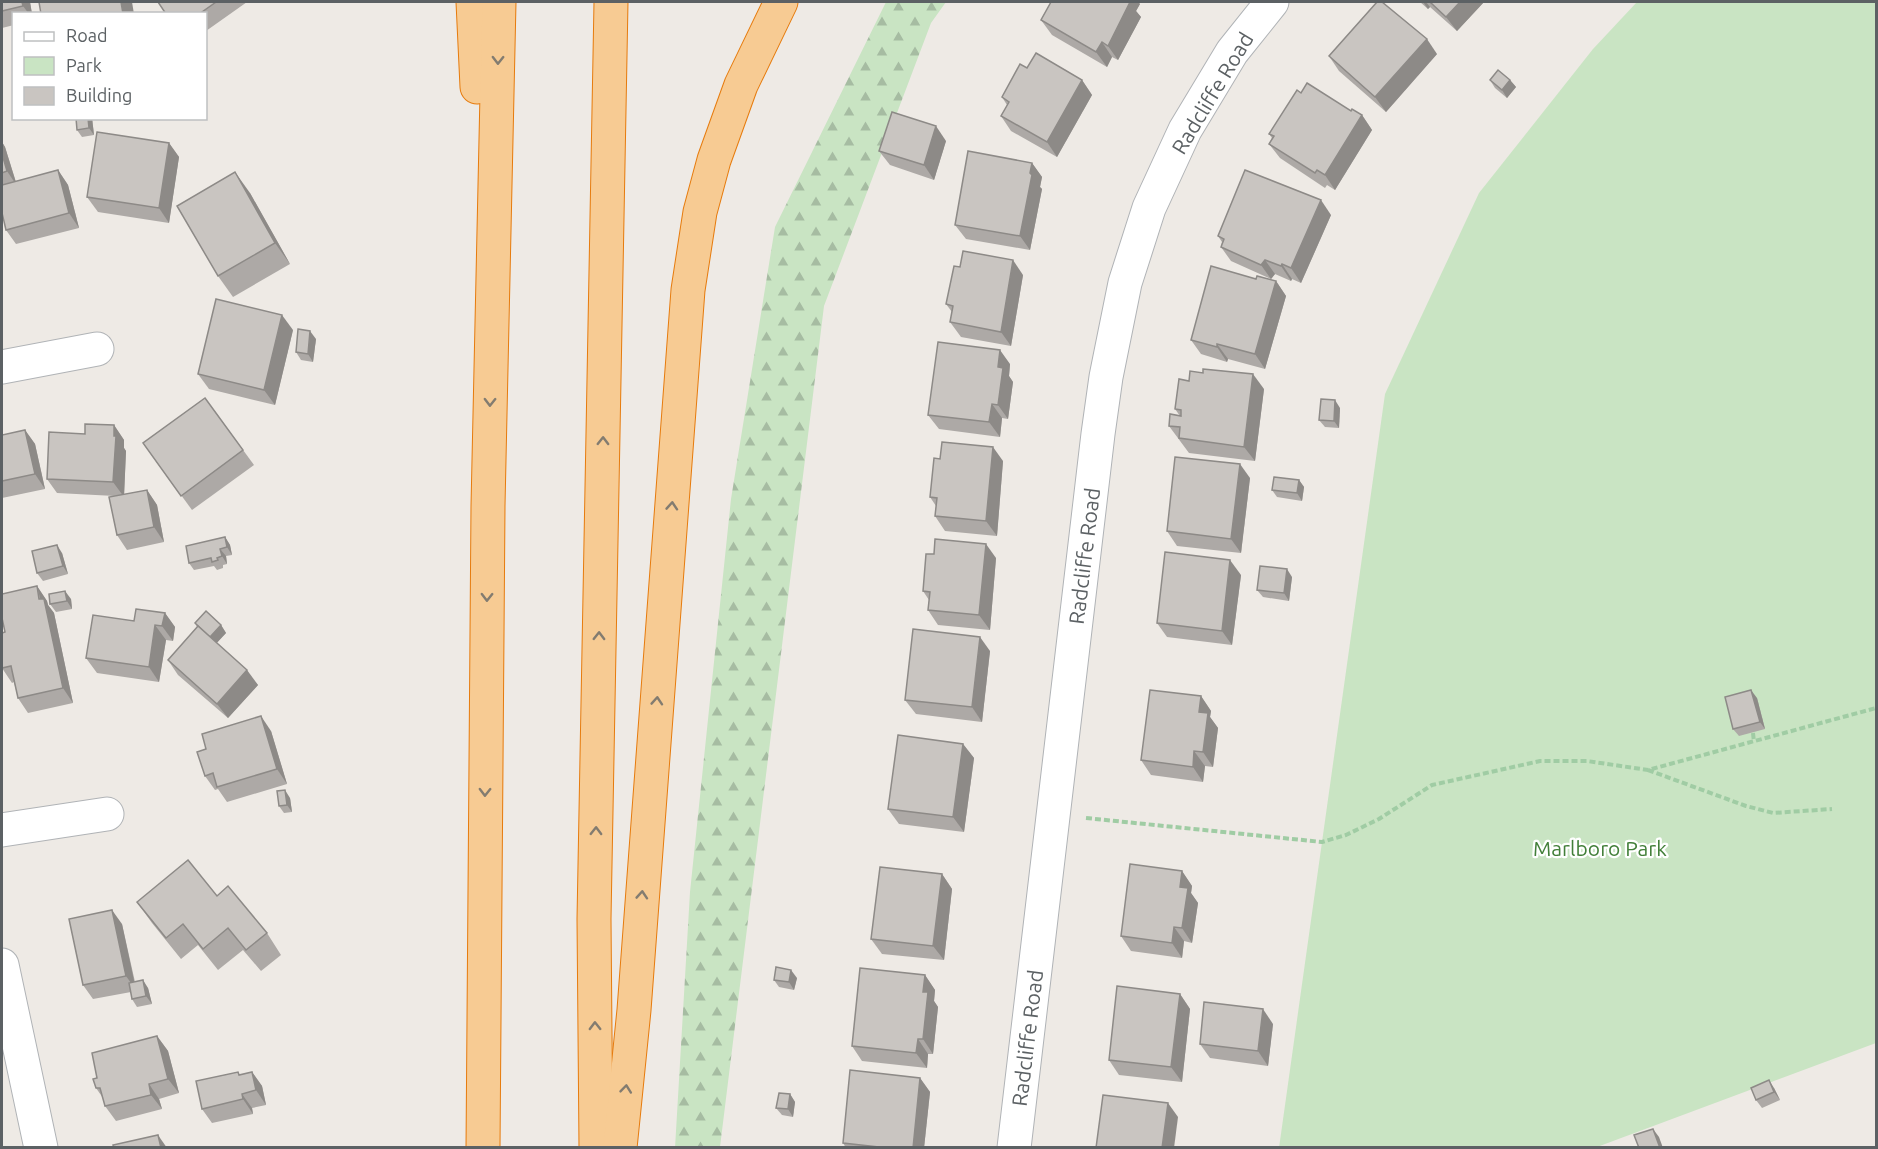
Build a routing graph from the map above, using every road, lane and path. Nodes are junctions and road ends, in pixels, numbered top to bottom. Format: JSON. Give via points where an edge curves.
{"nodes":[{"id":1,"x":473,"y":2,"type":"edge"},
{"id":2,"x":499,"y":2,"type":"edge"},
{"id":3,"x":611,"y":2,"type":"edge"},
{"id":4,"x":781,"y":2,"type":"edge"},
{"id":5,"x":1272,"y":2,"type":"edge"},
{"id":6,"x":97,"y":349,"type":"dead end"},
{"id":7,"x":490,"y":353,"type":"junction"},
{"id":8,"x":2,"y":367,"type":"edge"},
{"id":9,"x":1876,"y":708,"type":"edge"},
{"id":10,"x":1753,"y":732,"type":"edge"},
{"id":11,"x":1754,"y":742,"type":"junction"},
{"id":12,"x":1648,"y":770,"type":"junction"},
{"id":13,"x":1832,"y":809,"type":"dead end"},
{"id":14,"x":107,"y":814,"type":"dead end"},
{"id":15,"x":1096,"y":820,"type":"dead end"},
{"id":16,"x":2,"y":830,"type":"edge"},
{"id":17,"x":2,"y":965,"type":"edge"},
{"id":18,"x":41,"y":1148,"type":"edge"},
{"id":19,"x":483,"y":1148,"type":"edge"},
{"id":20,"x":596,"y":1148,"type":"edge"},
{"id":21,"x":620,"y":1148,"type":"edge"},
{"id":22,"x":1014,"y":1148,"type":"edge"}],
"edges":[{"from":1,"to":7,"type":"highway"},
{"from":2,"to":7,"type":"highway","one_way":true},
{"from":20,"to":3,"type":"highway","one_way":true,"via":[[594,907]]},
{"from":21,"to":4,"type":"highway","one_way":true,"via":[[634,1010],[688,290],[699,212],[714,160],[741,85]]},
{"from":5,"to":22,"type":"street","name":"Radcliffe Road","via":[[1232,52],[1185,130],[1149,208],[1125,282],[1102,400]]},
{"from":6,"to":8,"type":"street"},
{"from":7,"to":19,"type":"highway","one_way":true},
{"from":9,"to":11,"type":"path"},
{"from":10,"to":11,"type":"path"},
{"from":11,"to":12,"type":"path"},
{"from":12,"to":13,"type":"path","via":[[1773,813]]},
{"from":12,"to":15,"type":"path","via":[[1587,761],[1529,763],[1432,785],[1379,819],[1346,836],[1322,842]]},
{"from":14,"to":16,"type":"street"},
{"from":17,"to":18,"type":"street"}]}
